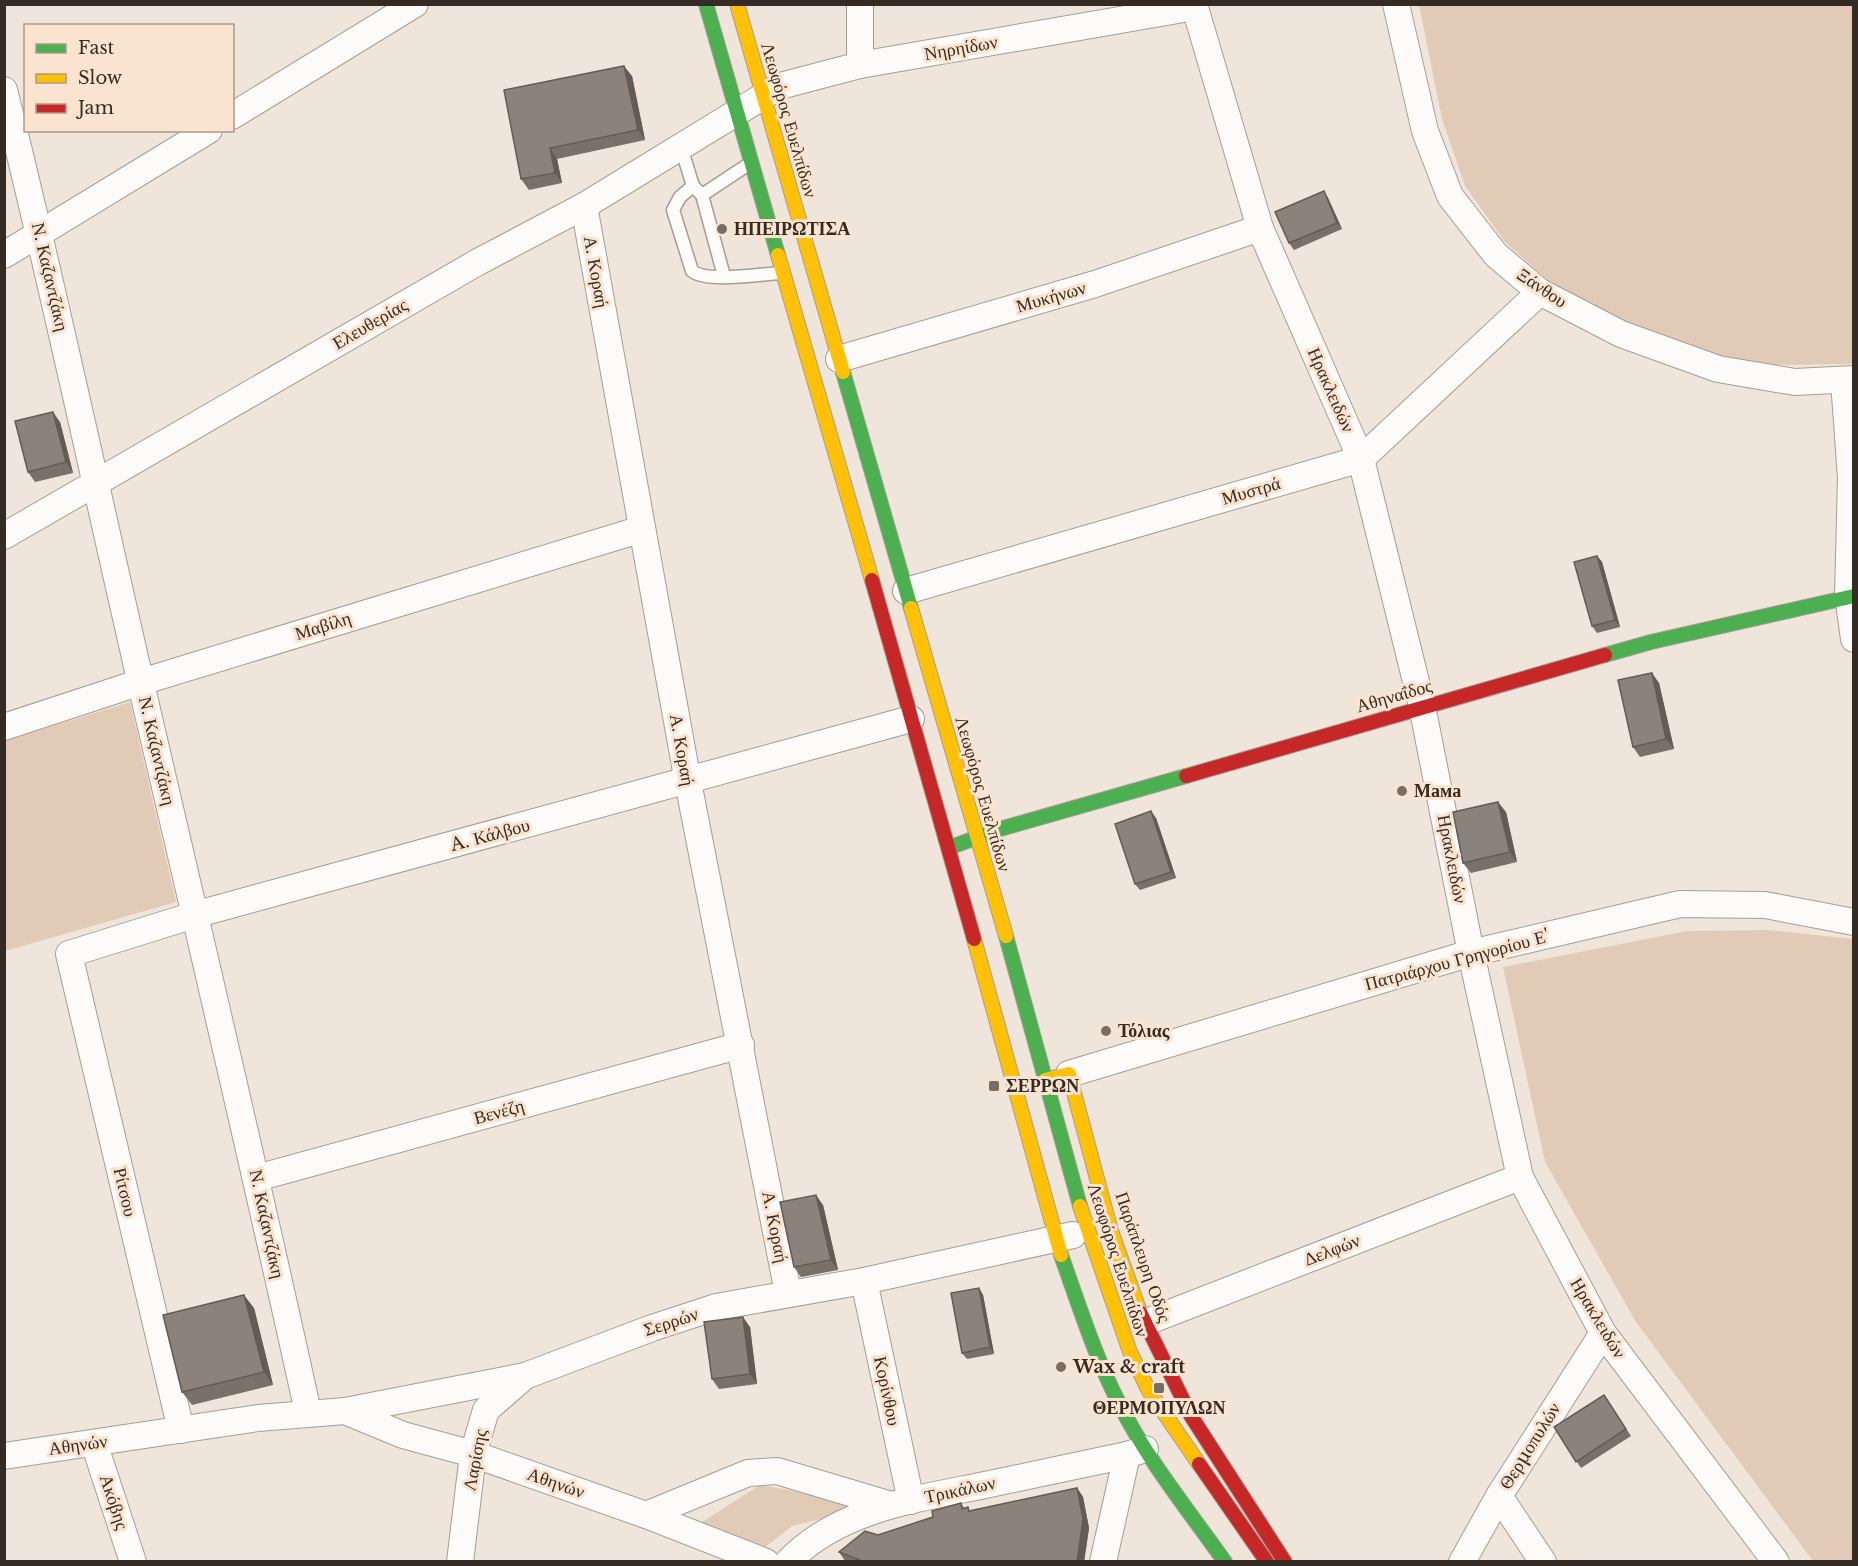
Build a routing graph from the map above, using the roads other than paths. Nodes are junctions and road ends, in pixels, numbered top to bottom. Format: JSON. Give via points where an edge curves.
{"nodes":[{"id":1,"x":415,"y":4,"type":"edge"},
{"id":2,"x":705,"y":4,"type":"edge"},
{"id":3,"x":737,"y":4,"type":"edge"},
{"id":4,"x":860,"y":4,"type":"edge"},
{"id":5,"x":1396,"y":4,"type":"edge"},
{"id":6,"x":1195,"y":6,"type":"edge"},
{"id":7,"x":860,"y":65,"type":"junction"},
{"id":8,"x":4,"y":90,"type":"edge"},
{"id":9,"x":764,"y":96,"type":"junction"},
{"id":10,"x":736,"y":114,"type":"junction"},
{"id":11,"x":234,"y":115,"type":"edge"},
{"id":12,"x":206,"y":132,"type":"edge"},
{"id":13,"x":681,"y":147,"type":"junction"},
{"id":14,"x":750,"y":164,"type":"junction"},
{"id":15,"x":698,"y":191,"type":"junction"},
{"id":16,"x":584,"y":206,"type":"junction"},
{"id":17,"x":1260,"y":228,"type":"junction"},
{"id":18,"x":40,"y":233,"type":"junction"},
{"id":19,"x":4,"y":255,"type":"edge"},
{"id":20,"x":782,"y":273,"type":"junction"},
{"id":21,"x":724,"y":276,"type":"junction"},
{"id":22,"x":1540,"y":292,"type":"junction"},
{"id":23,"x":839,"y":359,"type":"junction"},
{"id":24,"x":1849,"y":380,"type":"edge"},
{"id":25,"x":1361,"y":459,"type":"junction"},
{"id":26,"x":98,"y":482,"type":"junction"},
{"id":27,"x":642,"y":529,"type":"junction"},
{"id":28,"x":4,"y":536,"type":"edge"},
{"id":29,"x":906,"y":591,"type":"junction"},
{"id":30,"x":1851,"y":596,"type":"edge"},
{"id":31,"x":1854,"y":639,"type":"edge"},
{"id":32,"x":141,"y":682,"type":"junction"},
{"id":33,"x":1422,"y":706,"type":"junction"},
{"id":34,"x":911,"y":718,"type":"junction"},
{"id":35,"x":4,"y":727,"type":"edge"},
{"id":36,"x":688,"y":782,"type":"junction"},
{"id":37,"x":977,"y":838,"type":"junction"},
{"id":38,"x":949,"y":848,"type":"junction"},
{"id":39,"x":194,"y":915,"type":"junction"},
{"id":40,"x":1854,"y":922,"type":"edge"},
{"id":41,"x":1470,"y":953,"type":"junction"},
{"id":42,"x":69,"y":954,"type":"joint"},
{"id":43,"x":741,"y":1045,"type":"junction"},
{"id":44,"x":1057,"y":1077,"type":"junction"},
{"id":45,"x":1520,"y":1177,"type":"junction"},
{"id":46,"x":257,"y":1178,"type":"junction"},
{"id":47,"x":1087,"y":1232,"type":"junction"},
{"id":48,"x":1055,"y":1238,"type":"junction"},
{"id":49,"x":864,"y":1281,"type":"junction"},
{"id":50,"x":788,"y":1293,"type":"junction"},
{"id":51,"x":1144,"y":1323,"type":"junction"},
{"id":52,"x":1603,"y":1333,"type":"junction"},
{"id":53,"x":525,"y":1376,"type":"junction"},
{"id":54,"x":345,"y":1411,"type":"junction"},
{"id":55,"x":308,"y":1412,"type":"junction"},
{"id":56,"x":258,"y":1418,"type":"joint"},
{"id":57,"x":181,"y":1430,"type":"junction"},
{"id":58,"x":94,"y":1443,"type":"junction"},
{"id":59,"x":1136,"y":1452,"type":"junction"},
{"id":60,"x":473,"y":1454,"type":"junction"},
{"id":61,"x":4,"y":1456,"type":"edge"},
{"id":62,"x":1499,"y":1496,"type":"junction"},
{"id":63,"x":901,"y":1503,"type":"junction"},
{"id":64,"x":646,"y":1515,"type":"junction"},
{"id":65,"x":133,"y":1562,"type":"edge"},
{"id":66,"x":459,"y":1562,"type":"edge"},
{"id":67,"x":766,"y":1562,"type":"edge"},
{"id":68,"x":788,"y":1562,"type":"edge"},
{"id":69,"x":1103,"y":1562,"type":"edge"},
{"id":70,"x":1225,"y":1562,"type":"edge"},
{"id":71,"x":1267,"y":1562,"type":"edge"},
{"id":72,"x":1285,"y":1562,"type":"edge"},
{"id":73,"x":1462,"y":1562,"type":"edge"},
{"id":74,"x":1543,"y":1562,"type":"edge"},
{"id":75,"x":1776,"y":1562,"type":"edge"}],
"edges":[{"from":1,"to":11,"type":"street"},
{"from":2,"to":10,"type":"main road"},
{"from":3,"to":9,"type":"main road","name":"Λεωφόρος Ευελπίδων"},
{"from":4,"to":7,"type":"street"},
{"from":5,"to":22,"type":"street","name":"Ξάνθου","via":[[1425,131],[1450,196],[1496,255]]},
{"from":6,"to":7,"type":"street","name":"Νηρηίδων"},
{"from":6,"to":17,"type":"street","name":"Ηρακλειδών"},
{"from":7,"to":9,"type":"street","name":"Νηρηίδων","via":[[793,81]]},
{"from":8,"to":18,"type":"street","name":"Ν. Καζαντζάκη"},
{"from":9,"to":10,"type":"street","name":"Νηρηίδων"},
{"from":9,"to":23,"type":"main road","name":"Λεωφόρος Ευελπίδων"},
{"from":10,"to":13,"type":"street","name":"Ελευθερίας"},
{"from":10,"to":14,"type":"main road"},
{"from":12,"to":18,"type":"street"},
{"from":13,"to":15,"type":"lane"},
{"from":13,"to":16,"type":"street","name":"Ελευθερίας"},
{"from":14,"to":15,"type":"lane"},
{"from":14,"to":20,"type":"main road"},
{"from":15,"to":21,"type":"lane"},
{"from":15,"to":21,"type":"lane","via":[[680,197],[673,210],[687,263],[698,275]]},
{"from":16,"to":26,"type":"street","name":"Ελευθερίας","via":[[468,268]]},
{"from":16,"to":27,"type":"street","name":"Α. Κοραή"},
{"from":17,"to":23,"type":"street","name":"Μυκήνων","via":[[1095,284]]},
{"from":17,"to":25,"type":"street","name":"Ηρακλειδών"},
{"from":18,"to":19,"type":"street"},
{"from":18,"to":26,"type":"street","name":"Ν. Καζαντζάκη"},
{"from":20,"to":21,"type":"lane"},
{"from":20,"to":34,"type":"main road"},
{"from":22,"to":24,"type":"street","name":"Ξάνθου","via":[[1621,334],[1718,369],[1795,382]]},
{"from":22,"to":25,"type":"street","name":"Μυστρά"},
{"from":23,"to":29,"type":"main road","name":"Λεωφόρος Ευελπίδων"},
{"from":24,"to":30,"type":"street"},
{"from":25,"to":29,"type":"street","name":"Μυστρά"},
{"from":25,"to":33,"type":"street","name":"Ηρακλειδών"},
{"from":26,"to":28,"type":"street","name":"Ελευθερίας"},
{"from":26,"to":32,"type":"street","name":"Ν. Καζαντζάκη"},
{"from":27,"to":32,"type":"street","name":"Μαβίλη"},
{"from":27,"to":36,"type":"street","name":"Α. Κοραή"},
{"from":29,"to":37,"type":"main road","name":"Λεωφόρος Ευελπίδων"},
{"from":30,"to":31,"type":"street"},
{"from":30,"to":33,"type":"main road","name":"Αθηναΐδος","via":[[1651,642]]},
{"from":32,"to":35,"type":"street","name":"Μαβίλη"},
{"from":32,"to":39,"type":"street","name":"Ν. Καζαντζάκη"},
{"from":33,"to":37,"type":"main road","name":"Αθηναΐδος"},
{"from":33,"to":41,"type":"street","name":"Ηρακλειδών"},
{"from":34,"to":36,"type":"street","name":"A. Κάλβου"},
{"from":34,"to":38,"type":"main road"},
{"from":36,"to":39,"type":"street","name":"A. Κάλβου"},
{"from":36,"to":43,"type":"street","name":"Α. Κοραή"},
{"from":37,"to":38,"type":"main road","name":"Αθηναΐδος"},
{"from":37,"to":44,"type":"main road","name":"Λεωφόρος Ευελπίδων"},
{"from":38,"to":48,"type":"main road"},
{"from":39,"to":42,"type":"street","name":"A. Κάλβου"},
{"from":39,"to":46,"type":"street","name":"Ν. Καζαντζάκη"},
{"from":40,"to":41,"type":"street","name":"Πατριάρχου Γρηγορίου Ε'","via":[[1765,906],[1680,904]]},
{"from":41,"to":44,"type":"street","name":"Πατριάρχου Γρηγορίου Ε'"},
{"from":41,"to":45,"type":"street","name":"Ηρακλειδών"},
{"from":42,"to":57,"type":"street","name":"Ρίτσου"},
{"from":43,"to":46,"type":"street","name":"Βενέζη"},
{"from":43,"to":50,"type":"street","name":"Α. Κοραή"},
{"from":44,"to":47,"type":"main road","name":"Λεωφόρος Ευελπίδων"},
{"from":44,"to":51,"type":"main road","name":"Παράπλευρη Οδός"},
{"from":45,"to":51,"type":"street","name":"Δελφών"},
{"from":45,"to":52,"type":"street","name":"Ηρακλειδών"},
{"from":46,"to":55,"type":"street","name":"Ν. Καζαντζάκη"},
{"from":47,"to":48,"type":"street","name":"Σερρών"},
{"from":47,"to":71,"type":"main road","name":"Λεωφόρος Ευελπίδων","via":[[1130,1352],[1149,1391]]},
{"from":48,"to":49,"type":"street","name":"Σερρών"},
{"from":48,"to":59,"type":"main road"},
{"from":49,"to":50,"type":"street","name":"Σερρών"},
{"from":49,"to":63,"type":"street","name":"Κορίνθου"},
{"from":50,"to":53,"type":"street","name":"Σερρών","via":[[716,1307]]},
{"from":51,"to":72,"type":"main road","name":"Παράπλευρη Οδός","via":[[1204,1441]]},
{"from":52,"to":62,"type":"street","name":"Θερμοπυλών"},
{"from":52,"to":75,"type":"street","name":"Ηρακλειδών"},
{"from":53,"to":54,"type":"street","name":"Σερρών"},
{"from":53,"to":60,"type":"street","name":"Λαρίσης","via":[[486,1410]]},
{"from":54,"to":55,"type":"street","name":"Σερρών"},
{"from":54,"to":60,"type":"street","name":"Αθηνών","via":[[403,1435]]},
{"from":55,"to":56,"type":"street","name":"Σερρών"},
{"from":56,"to":57,"type":"street","name":"Αθηνών"},
{"from":57,"to":58,"type":"street","name":"Αθηνών"},
{"from":58,"to":61,"type":"street","name":"Αθηνών"},
{"from":58,"to":65,"type":"street","name":"Ακόβης"},
{"from":59,"to":63,"type":"street","name":"Τρικάλων"},
{"from":59,"to":69,"type":"street"},
{"from":59,"to":70,"type":"main road"},
{"from":60,"to":64,"type":"street","name":"Αθηνών"},
{"from":60,"to":66,"type":"street","name":"Λαρίσης"},
{"from":62,"to":73,"type":"street","name":"Θερμοπυλών"},
{"from":62,"to":74,"type":"street"},
{"from":63,"to":64,"type":"street","via":[[763,1470]]},
{"from":63,"to":68,"type":"street","name":"Τρικάλων","via":[[831,1528],[802,1547]]},
{"from":64,"to":67,"type":"street","name":"Αθηνών"}]}
